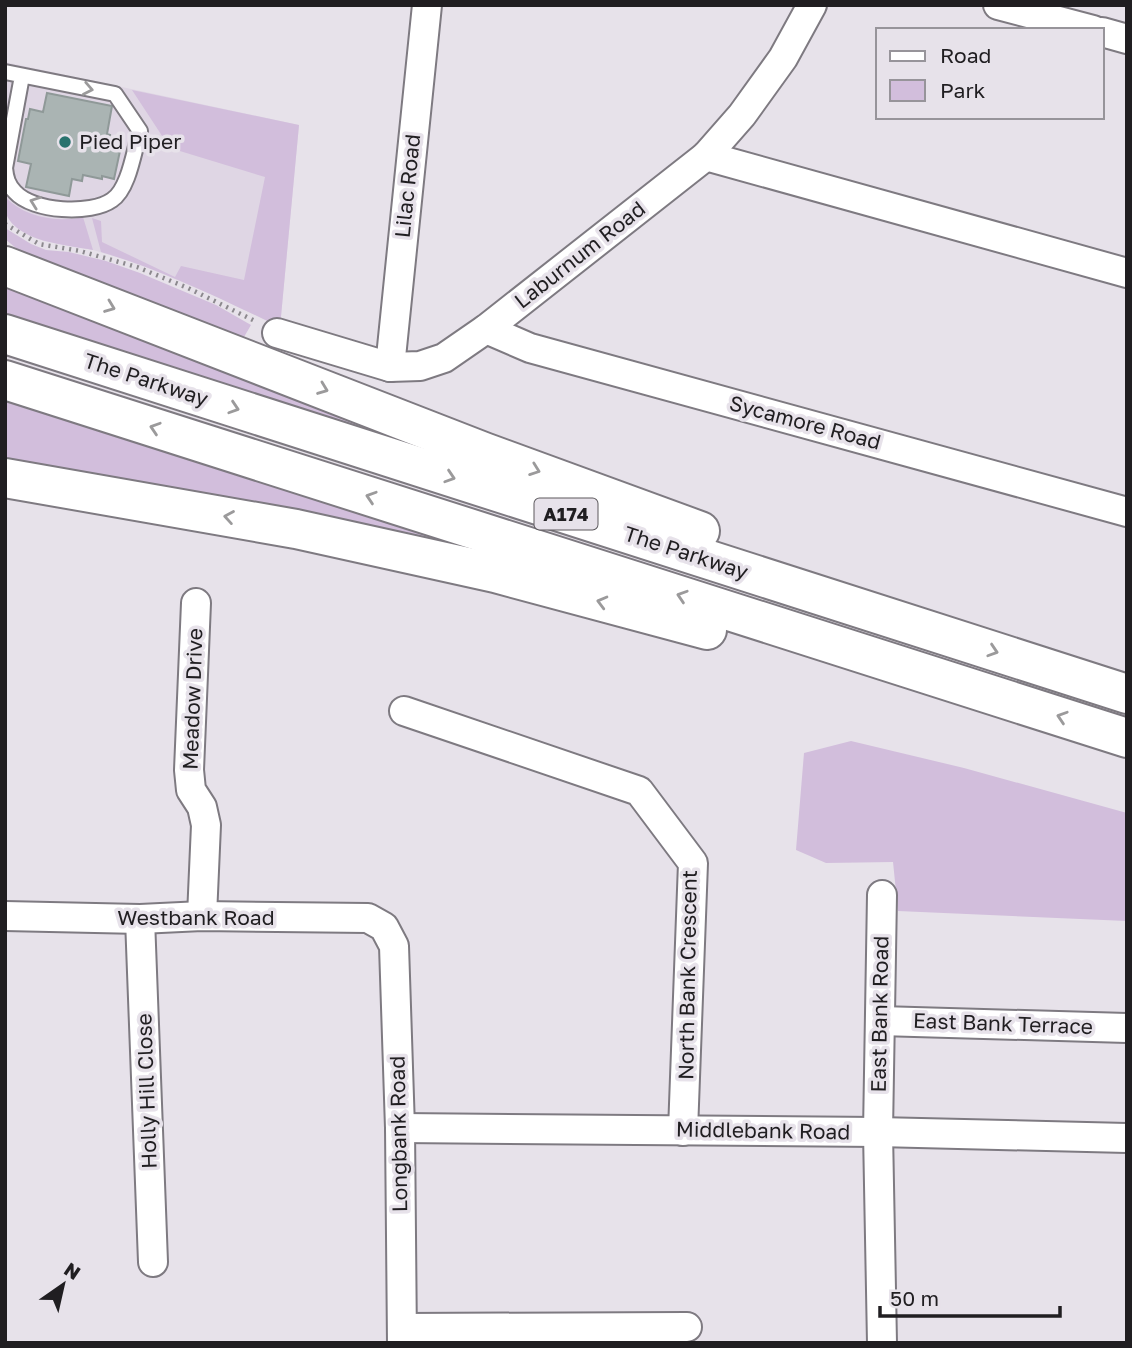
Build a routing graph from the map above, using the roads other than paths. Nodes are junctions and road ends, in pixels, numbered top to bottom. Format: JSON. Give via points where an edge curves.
{"nodes":[{"id":1,"x":427,"y":5,"type":"edge"},
{"id":2,"x":812,"y":5,"type":"edge"},
{"id":3,"x":998,"y":5,"type":"edge"},
{"id":4,"x":1085,"y":28,"type":"edge"},
{"id":5,"x":1104,"y":32,"type":"edge"},
{"id":6,"x":1127,"y":38,"type":"edge"},
{"id":7,"x":5,"y":72,"type":"edge"},
{"id":8,"x":22,"y":76,"type":"junction"},
{"id":9,"x":706,"y":156,"type":"junction"},
{"id":10,"x":8,"y":264,"type":"edge"},
{"id":11,"x":1127,"y":272,"type":"edge"},
{"id":12,"x":486,"y":329,"type":"junction"},
{"id":13,"x":278,"y":333,"type":"road end"},
{"id":14,"x":5,"y":334,"type":"edge"},
{"id":15,"x":390,"y":367,"type":"junction"},
{"id":16,"x":5,"y":380,"type":"edge"},
{"id":17,"x":13,"y":482,"type":"edge"},
{"id":18,"x":1127,"y":512,"type":"edge"},
{"id":19,"x":196,"y":603,"type":"dead end"},
{"id":20,"x":958,"y":640,"type":"junction"},
{"id":21,"x":908,"y":669,"type":"junction"},
{"id":22,"x":1127,"y":694,"type":"edge"},
{"id":23,"x":404,"y":711,"type":"dead end"},
{"id":24,"x":1127,"y":738,"type":"edge"},
{"id":25,"x":882,"y":895,"type":"dead end"},
{"id":26,"x":5,"y":916,"type":"edge"},
{"id":27,"x":202,"y":916,"type":"junction"},
{"id":28,"x":139,"y":919,"type":"junction"},
{"id":29,"x":384,"y":927,"type":"joint"},
{"id":30,"x":880,"y":1021,"type":"junction"},
{"id":31,"x":1127,"y":1028,"type":"edge"},
{"id":32,"x":400,"y":1128,"type":"junction"},
{"id":33,"x":683,"y":1131,"type":"junction"},
{"id":34,"x":878,"y":1132,"type":"junction"},
{"id":35,"x":1127,"y":1138,"type":"edge"},
{"id":36,"x":153,"y":1262,"type":"dead end"},
{"id":37,"x":687,"y":1327,"type":"dead end"},
{"id":38,"x":402,"y":1336,"type":"edge"},
{"id":39,"x":882,"y":1343,"type":"edge"}],
"edges":[{"from":1,"to":15,"type":"street","name":"Lilac Road"},
{"from":2,"to":9,"type":"street","name":"Laburnum Road","via":[[783,58]]},
{"from":3,"to":4,"type":"street"},
{"from":5,"to":6,"type":"street"},
{"from":7,"to":8,"type":"lane"},
{"from":8,"to":8,"type":"lane","one_way":true,"via":[[115,94],[140,131],[123,188],[112,200],[71,210],[36,205],[17,194],[6,180]]},
{"from":9,"to":11,"type":"street"},
{"from":9,"to":12,"type":"street","name":"Laburnum Road"},
{"from":10,"to":20,"type":"highway","number":"A174","one_way":true,"via":[[484,452],[713,536]]},
{"from":12,"to":15,"type":"street","name":"Laburnum Road","via":[[444,358],[420,366]]},
{"from":12,"to":18,"type":"street","name":"Sycamore Road","via":[[530,348]]},
{"from":13,"to":15,"type":"street","name":"Laburnum Road"},
{"from":14,"to":20,"type":"highway","name":"The Parkway","number":"A174","one_way":true},
{"from":21,"to":16,"type":"highway","name":"The Parkway","number":"A174","one_way":true},
{"from":21,"to":17,"type":"highway","number":"A174","one_way":true,"via":[[739,638],[495,573],[296,528]]},
{"from":19,"to":27,"type":"street","name":"Meadow Drive","via":[[189,769],[191,790],[206,825]]},
{"from":20,"to":22,"type":"highway","name":"The Parkway","number":"A174","one_way":true},
{"from":24,"to":21,"type":"highway","name":"The Parkway","number":"A174","one_way":true},
{"from":23,"to":33,"type":"street","name":"North Bank Crescent","via":[[639,791],[693,863]]},
{"from":25,"to":30,"type":"street","name":"East Bank Road"},
{"from":26,"to":28,"type":"street","name":"Westbank Road"},
{"from":27,"to":28,"type":"street","name":"Westbank Road"},
{"from":27,"to":29,"type":"street","name":"Westbank Road","via":[[368,918]]},
{"from":28,"to":36,"type":"street","name":"Holly Hill Close"},
{"from":29,"to":32,"type":"street","name":"Longbank Road","via":[[394,946]]},
{"from":30,"to":31,"type":"street","name":"East Bank Terrace"},
{"from":30,"to":34,"type":"street","name":"East Bank Road"},
{"from":32,"to":33,"type":"street","name":"Middlebank Road"},
{"from":32,"to":38,"type":"street","name":"Longbank Road"},
{"from":33,"to":34,"type":"street","name":"Middlebank Road"},
{"from":34,"to":35,"type":"street","name":"Middlebank Road"},
{"from":34,"to":39,"type":"street","name":"East Bank Road"},
{"from":37,"to":38,"type":"street"}]}
